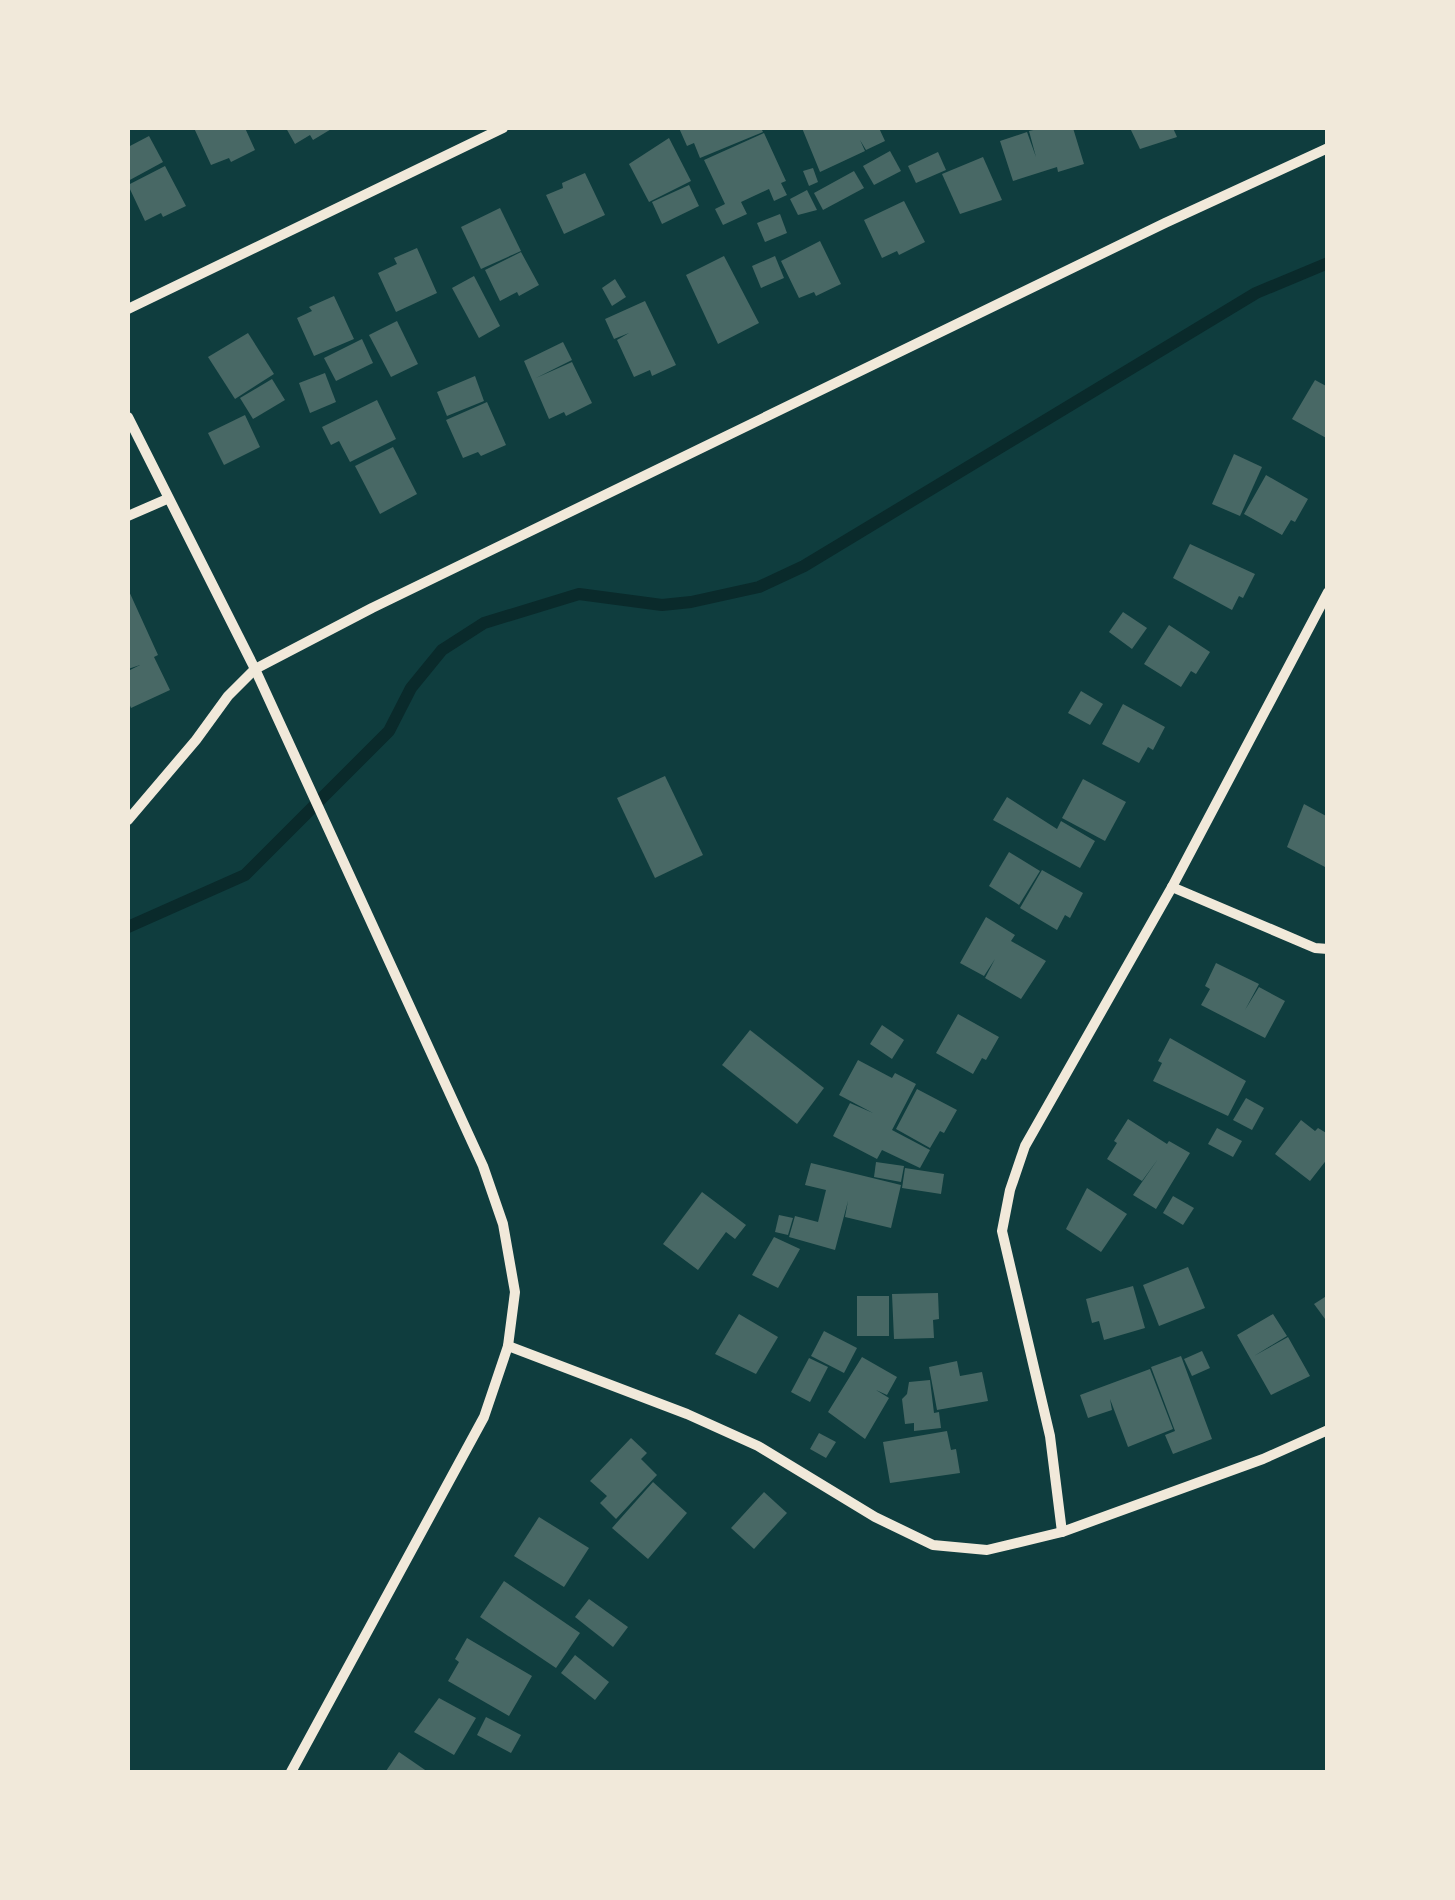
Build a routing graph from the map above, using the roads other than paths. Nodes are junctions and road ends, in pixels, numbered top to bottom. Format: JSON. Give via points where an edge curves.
{"nodes":[{"id":1,"x":504,"y":128,"type":"edge"},
{"id":2,"x":1328,"y":148,"type":"edge"},
{"id":3,"x":128,"y":310,"type":"edge"},
{"id":4,"x":128,"y":417,"type":"edge"},
{"id":5,"x":167,"y":499,"type":"junction"},
{"id":6,"x":128,"y":516,"type":"edge"},
{"id":7,"x":1328,"y":592,"type":"edge"},
{"id":8,"x":255,"y":669,"type":"junction"},
{"id":9,"x":128,"y":820,"type":"edge"},
{"id":10,"x":1172,"y":888,"type":"junction"},
{"id":11,"x":1328,"y":950,"type":"edge"},
{"id":12,"x":508,"y":1346,"type":"junction"},
{"id":13,"x":1328,"y":1430,"type":"edge"},
{"id":14,"x":1062,"y":1532,"type":"junction"},
{"id":15,"x":291,"y":1772,"type":"edge"}],
"edges":[{"from":1,"to":3,"type":"street"},
{"from":2,"to":8,"type":"street"},
{"from":4,"to":5,"type":"street"},
{"from":5,"to":6,"type":"street"},
{"from":5,"to":8,"type":"street"},
{"from":7,"to":10,"type":"street"},
{"from":8,"to":9,"type":"street"},
{"from":8,"to":12,"type":"street","via":[[483,1166],[503,1224],[515,1292]]},
{"from":10,"to":11,"type":"street"},
{"from":10,"to":14,"type":"street","via":[[1024,1146],[1002,1231],[1050,1436]]},
{"from":12,"to":14,"type":"street","via":[[758,1446],[932,1545],[986,1550]]},
{"from":12,"to":15,"type":"street","via":[[484,1417]]},
{"from":13,"to":14,"type":"street"}]}
